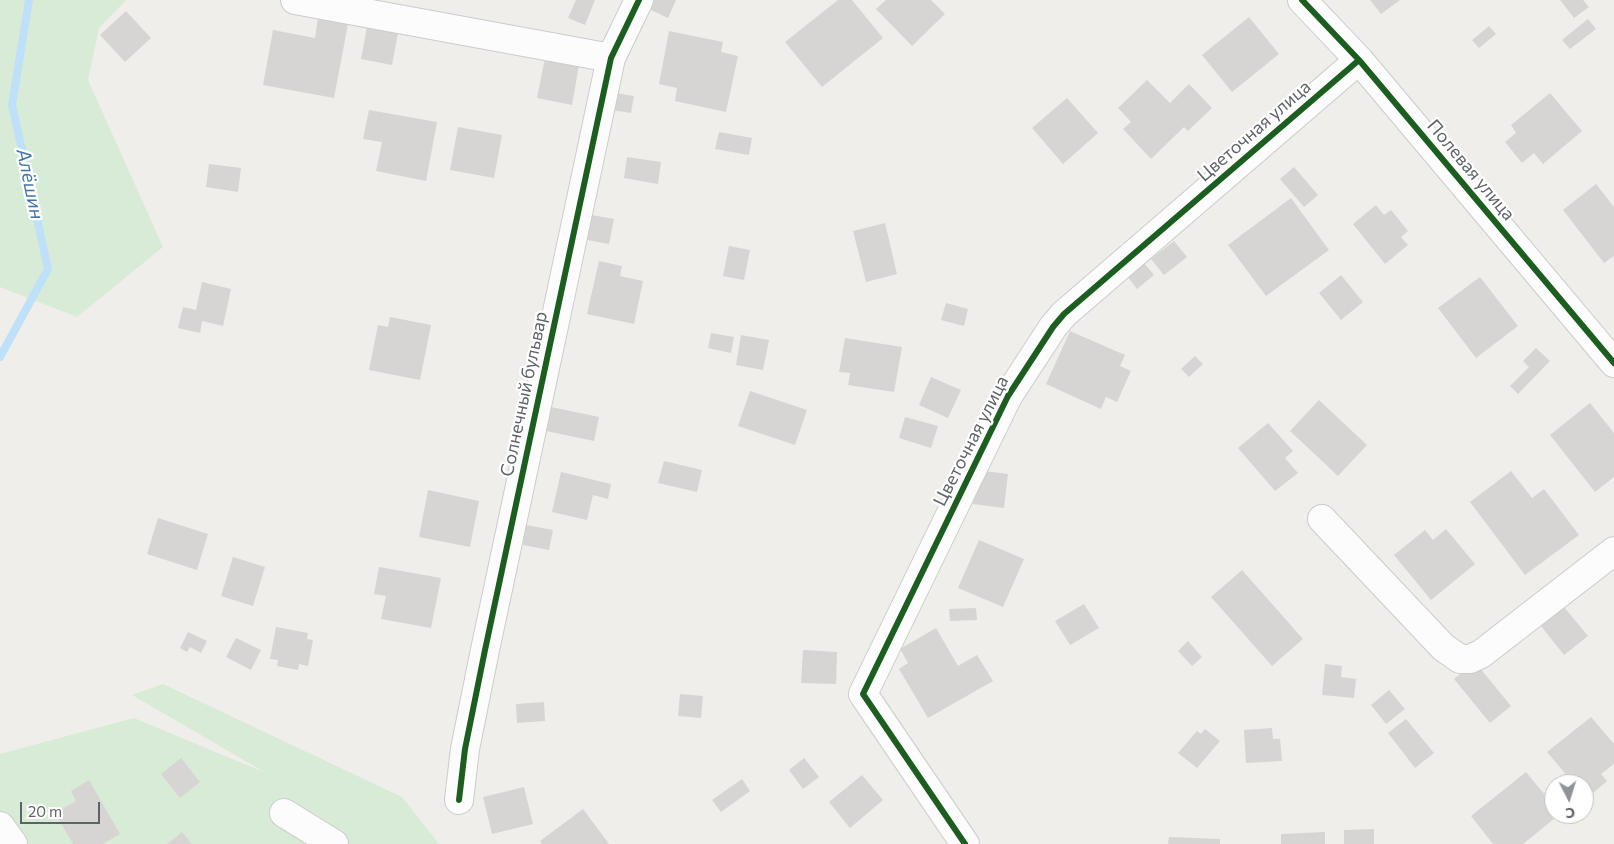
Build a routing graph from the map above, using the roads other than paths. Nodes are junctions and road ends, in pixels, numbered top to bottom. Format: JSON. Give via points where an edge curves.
{"nodes":[{"id":1,"x":294,"y":0,"type":"edge"},
{"id":2,"x":639,"y":0,"type":"edge"},
{"id":3,"x":1302,"y":0,"type":"edge"},
{"id":4,"x":611,"y":58,"type":"junction"},
{"id":5,"x":1359,"y":60,"type":"junction"},
{"id":6,"x":1614,"y":363,"type":"edge"},
{"id":7,"x":1322,"y":519,"type":"dead end"},
{"id":8,"x":1614,"y":550,"type":"edge"},
{"id":9,"x":459,"y":800,"type":"dead end"},
{"id":10,"x":284,"y":813,"type":"dead end"},
{"id":11,"x":0,"y":826,"type":"edge"},
{"id":12,"x":13,"y":844,"type":"edge"},
{"id":13,"x":334,"y":844,"type":"edge"},
{"id":14,"x":965,"y":844,"type":"edge"}],
"edges":[{"from":1,"to":4,"type":"street"},
{"from":2,"to":4,"type":"street","name":"Солнечный бульвар"},
{"from":3,"to":5,"type":"street","name":"Полевая улица"},
{"from":4,"to":9,"type":"street","name":"Солнечный бульвар","via":[[464,749]]},
{"from":5,"to":6,"type":"street","name":"Полевая улица"},
{"from":5,"to":14,"type":"street","name":"Цветочная улица","via":[[1064,314],[1008,396],[863,694]]},
{"from":7,"to":8,"type":"street","via":[[1443,647],[1460,659],[1470,660],[1481,654]]},
{"from":10,"to":13,"type":"street"},
{"from":11,"to":12,"type":"street"}]}
